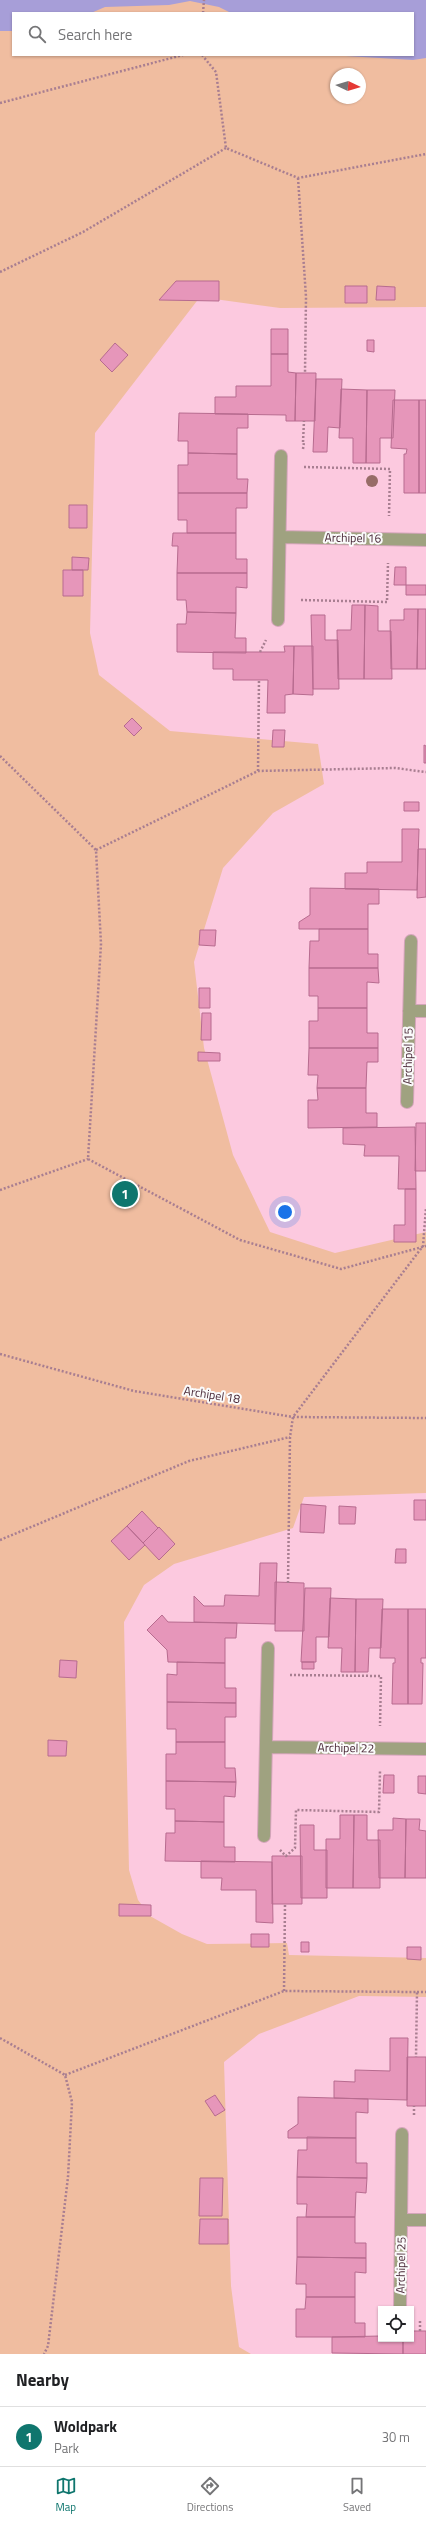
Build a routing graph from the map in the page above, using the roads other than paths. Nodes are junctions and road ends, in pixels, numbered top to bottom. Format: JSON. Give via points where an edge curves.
{"nodes":[{"id":1,"x":281,"y":456,"type":"dead end"},
{"id":2,"x":280,"y":537,"type":"junction"},
{"id":3,"x":426,"y":540,"type":"edge"},
{"id":4,"x":278,"y":620,"type":"dead end"},
{"id":5,"x":411,"y":941,"type":"dead end"},
{"id":6,"x":409,"y":1011,"type":"junction"},
{"id":7,"x":426,"y":1011,"type":"edge"},
{"id":8,"x":407,"y":1102,"type":"dead end"},
{"id":9,"x":268,"y":1648,"type":"dead end"},
{"id":10,"x":266,"y":1747,"type":"junction"},
{"id":11,"x":426,"y":1750,"type":"edge"},
{"id":12,"x":264,"y":1836,"type":"dead end"},
{"id":13,"x":402,"y":2134,"type":"dead end"},
{"id":14,"x":402,"y":2220,"type":"junction"},
{"id":15,"x":426,"y":2220,"type":"edge"},
{"id":16,"x":400,"y":2306,"type":"edge"}],
"edges":[{"from":1,"to":2,"type":"street"},
{"from":2,"to":3,"type":"street","name":"Archipel 16"},
{"from":2,"to":4,"type":"street"},
{"from":5,"to":6,"type":"street","name":"Archipel 15"},
{"from":6,"to":7,"type":"street","name":"Archipel 15"},
{"from":6,"to":8,"type":"street","name":"Archipel 15"},
{"from":9,"to":10,"type":"street"},
{"from":10,"to":11,"type":"street","name":"Archipel 22"},
{"from":10,"to":12,"type":"street"},
{"from":13,"to":14,"type":"street","name":"Archipel 25"},
{"from":14,"to":15,"type":"street","name":"Archipel 25"},
{"from":14,"to":16,"type":"street","name":"Archipel 25"}]}
